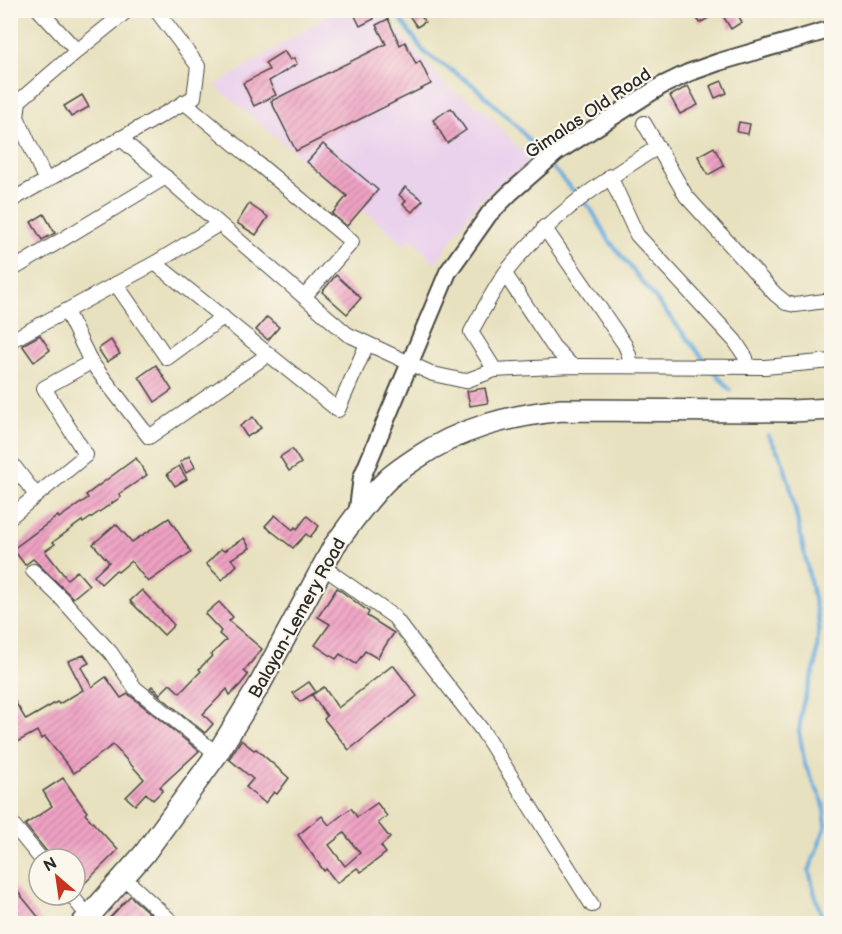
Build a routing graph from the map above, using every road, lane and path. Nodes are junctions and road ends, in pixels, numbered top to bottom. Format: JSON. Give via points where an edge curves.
{"nodes":[{"id":1,"x":39,"y":10,"type":"edge"},
{"id":2,"x":128,"y":10,"type":"edge"},
{"id":3,"x":156,"y":10,"type":"edge"},
{"id":4,"x":831,"y":29,"type":"edge"},
{"id":5,"x":77,"y":51,"type":"junction"},
{"id":6,"x":184,"y":102,"type":"junction"},
{"id":7,"x":644,"y":123,"type":"dead end"},
{"id":8,"x":120,"y":138,"type":"junction"},
{"id":9,"x":657,"y":147,"type":"junction"},
{"id":10,"x":610,"y":176,"type":"junction"},
{"id":11,"x":166,"y":177,"type":"junction"},
{"id":12,"x":46,"y":181,"type":"junction"},
{"id":13,"x":10,"y":201,"type":"edge"},
{"id":14,"x":219,"y":224,"type":"junction"},
{"id":15,"x":544,"y":227,"type":"junction"},
{"id":16,"x":155,"y":263,"type":"junction"},
{"id":17,"x":10,"y":271,"type":"edge"},
{"id":18,"x":505,"y":274,"type":"junction"},
{"id":19,"x":116,"y":284,"type":"junction"},
{"id":20,"x":304,"y":297,"type":"junction"},
{"id":21,"x":831,"y":300,"type":"edge"},
{"id":22,"x":66,"y":311,"type":"junction"},
{"id":23,"x":222,"y":317,"type":"junction"},
{"id":24,"x":10,"y":341,"type":"edge"},
{"id":25,"x":367,"y":344,"type":"junction"},
{"id":26,"x":553,"y":346,"type":"junction"},
{"id":27,"x":269,"y":354,"type":"junction"},
{"id":28,"x":831,"y":361,"type":"edge"},
{"id":29,"x":91,"y":362,"type":"junction"},
{"id":30,"x":409,"y":363,"type":"junction"},
{"id":31,"x":572,"y":366,"type":"junction"},
{"id":32,"x":631,"y":366,"type":"junction"},
{"id":33,"x":748,"y":367,"type":"junction"},
{"id":34,"x":526,"y":369,"type":"junction"},
{"id":35,"x":495,"y":370,"type":"junction"},
{"id":36,"x":831,"y":409,"type":"edge"},
{"id":37,"x":10,"y":461,"type":"edge"},
{"id":38,"x":36,"y":495,"type":"junction"},
{"id":39,"x":357,"y":516,"type":"junction"},
{"id":40,"x":10,"y":517,"type":"edge"},
{"id":41,"x":323,"y":567,"type":"junction"},
{"id":42,"x":33,"y":571,"type":"dead end"},
{"id":43,"x":217,"y":754,"type":"junction"},
{"id":44,"x":10,"y":821,"type":"edge"},
{"id":45,"x":31,"y":847,"type":"edge"},
{"id":46,"x":123,"y":877,"type":"junction"},
{"id":47,"x":592,"y":905,"type":"dead end"},
{"id":48,"x":85,"y":920,"type":"edge"},
{"id":49,"x":174,"y":924,"type":"edge"}],
"edges":[{"from":1,"to":5,"type":"street"},
{"from":2,"to":5,"type":"street"},
{"from":3,"to":6,"type":"street","via":[[198,66],[194,97]]},
{"from":4,"to":30,"type":"street","name":"Gimalas Old Road","via":[[688,73],[557,152],[489,214],[448,272]]},
{"from":5,"to":12,"type":"street","via":[[19,101],[17,117]]},
{"from":6,"to":8,"type":"street"},
{"from":6,"to":20,"type":"street","via":[[352,243]]},
{"from":7,"to":9,"type":"street"},
{"from":8,"to":11,"type":"street"},
{"from":8,"to":12,"type":"street"},
{"from":9,"to":10,"type":"street"},
{"from":9,"to":21,"type":"street","via":[[686,196],[786,303]]},
{"from":10,"to":15,"type":"street"},
{"from":10,"to":33,"type":"street","via":[[636,235],[735,341]]},
{"from":11,"to":14,"type":"street"},
{"from":11,"to":17,"type":"street"},
{"from":12,"to":13,"type":"street"},
{"from":14,"to":16,"type":"street"},
{"from":14,"to":20,"type":"street"},
{"from":15,"to":18,"type":"street"},
{"from":15,"to":32,"type":"street","via":[[625,345]]},
{"from":16,"to":19,"type":"street"},
{"from":16,"to":23,"type":"street"},
{"from":18,"to":26,"type":"street"},
{"from":18,"to":35,"type":"street","via":[[471,332]]},
{"from":19,"to":22,"type":"street"},
{"from":19,"to":23,"type":"street","via":[[167,358]]},
{"from":20,"to":25,"type":"street","via":[[347,334]]},
{"from":22,"to":24,"type":"street"},
{"from":22,"to":29,"type":"street"},
{"from":23,"to":27,"type":"street"},
{"from":25,"to":27,"type":"street","via":[[338,410]]},
{"from":25,"to":30,"type":"street"},
{"from":26,"to":31,"type":"street"},
{"from":26,"to":34,"type":"street","via":[[547,356]]},
{"from":27,"to":29,"type":"street","via":[[149,437]]},
{"from":28,"to":33,"type":"street"},
{"from":29,"to":38,"type":"street","via":[[44,388],[86,455]]},
{"from":30,"to":35,"type":"street","via":[[465,381]]},
{"from":30,"to":39,"type":"street","name":"Gimalas Old Road","via":[[362,477]]},
{"from":31,"to":32,"type":"street"},
{"from":31,"to":34,"type":"street"},
{"from":32,"to":33,"type":"street"},
{"from":34,"to":35,"type":"street"},
{"from":36,"to":39,"type":"main road","name":"Balayan-Lemery Road","via":[[562,410],[526,414],[460,434],[425,452],[391,477]]},
{"from":37,"to":38,"type":"street"},
{"from":38,"to":40,"type":"street"},
{"from":39,"to":41,"type":"main road","name":"Balayan-Lemery Road"},
{"from":41,"to":43,"type":"main road","name":"Balayan-Lemery Road"},
{"from":41,"to":47,"type":"street","via":[[394,617],[482,730]]},
{"from":42,"to":43,"type":"street","via":[[111,653],[135,688]]},
{"from":43,"to":46,"type":"main road","name":"Balayan-Lemery Road"},
{"from":44,"to":45,"type":"street"},
{"from":46,"to":48,"type":"main road","name":"Balayan-Lemery Road"},
{"from":46,"to":49,"type":"street"}]}
